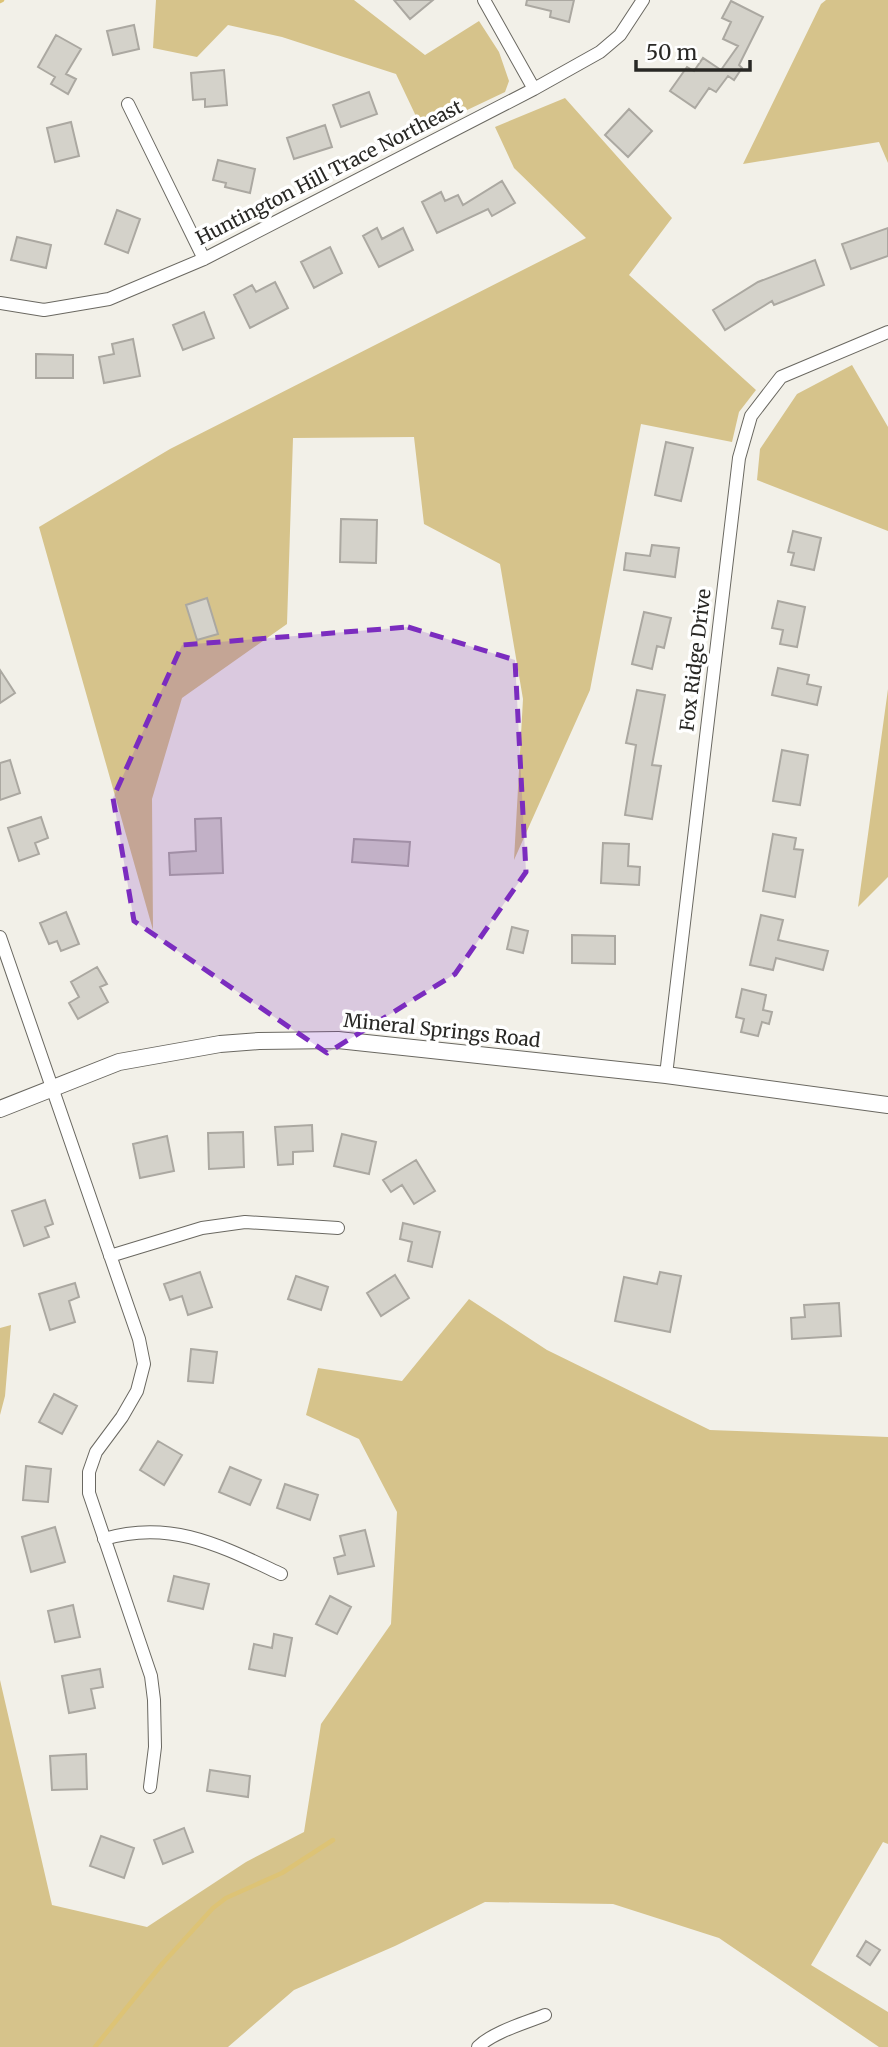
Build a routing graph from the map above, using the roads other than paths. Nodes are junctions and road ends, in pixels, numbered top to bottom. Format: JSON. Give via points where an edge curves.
{"nodes":[{"id":1,"x":484,"y":0,"type":"edge"},
{"id":2,"x":643,"y":0,"type":"edge"},
{"id":3,"x":534,"y":89,"type":"junction"},
{"id":4,"x":128,"y":104,"type":"dead end"},
{"id":5,"x":204,"y":258,"type":"junction"},
{"id":6,"x":0,"y":303,"type":"edge"},
{"id":7,"x":888,"y":332,"type":"edge"},
{"id":8,"x":0,"y":937,"type":"edge"},
{"id":9,"x":666,"y":1074,"type":"junction"},
{"id":10,"x":54,"y":1089,"type":"junction"},
{"id":11,"x":888,"y":1105,"type":"edge"},
{"id":12,"x":0,"y":1109,"type":"edge"},
{"id":13,"x":338,"y":1228,"type":"dead end"},
{"id":14,"x":110,"y":1256,"type":"junction"},
{"id":15,"x":104,"y":1539,"type":"junction"},
{"id":16,"x":281,"y":1574,"type":"dead end"},
{"id":17,"x":149,"y":1787,"type":"dead end"},
{"id":18,"x":545,"y":2015,"type":"dead end"},
{"id":19,"x":478,"y":2047,"type":"edge"}],
"edges":[{"from":1,"to":3,"type":"street"},
{"from":2,"to":3,"type":"street","name":"Huntington Hill Trace Northeast","via":[[620,35],[600,52]]},
{"from":3,"to":5,"type":"street","name":"Huntington Hill Trace Northeast"},
{"from":4,"to":5,"type":"street"},
{"from":5,"to":6,"type":"street","name":"Huntington Hill Trace Northeast","via":[[109,299],[44,310]]},
{"from":7,"to":9,"type":"street","name":"Fox Ridge Drive","via":[[781,377],[751,416],[739,458]]},
{"from":8,"to":10,"type":"street"},
{"from":9,"to":10,"type":"street","name":"Mineral Springs Road","via":[[338,1040],[259,1041],[119,1062]]},
{"from":9,"to":11,"type":"street","name":"Mineral Springs Road"},
{"from":10,"to":12,"type":"street","name":"Mineral Springs Road"},
{"from":10,"to":14,"type":"street"},
{"from":13,"to":14,"type":"street","via":[[245,1222],[202,1228]]},
{"from":14,"to":15,"type":"street","via":[[144,1364],[137,1391],[96,1452],[89,1472],[89,1493]]},
{"from":15,"to":16,"type":"street","via":[[123,1533],[165,1532],[217,1544]]},
{"from":15,"to":17,"type":"street","via":[[151,1676],[155,1747]]},
{"from":18,"to":19,"type":"street"}]}
